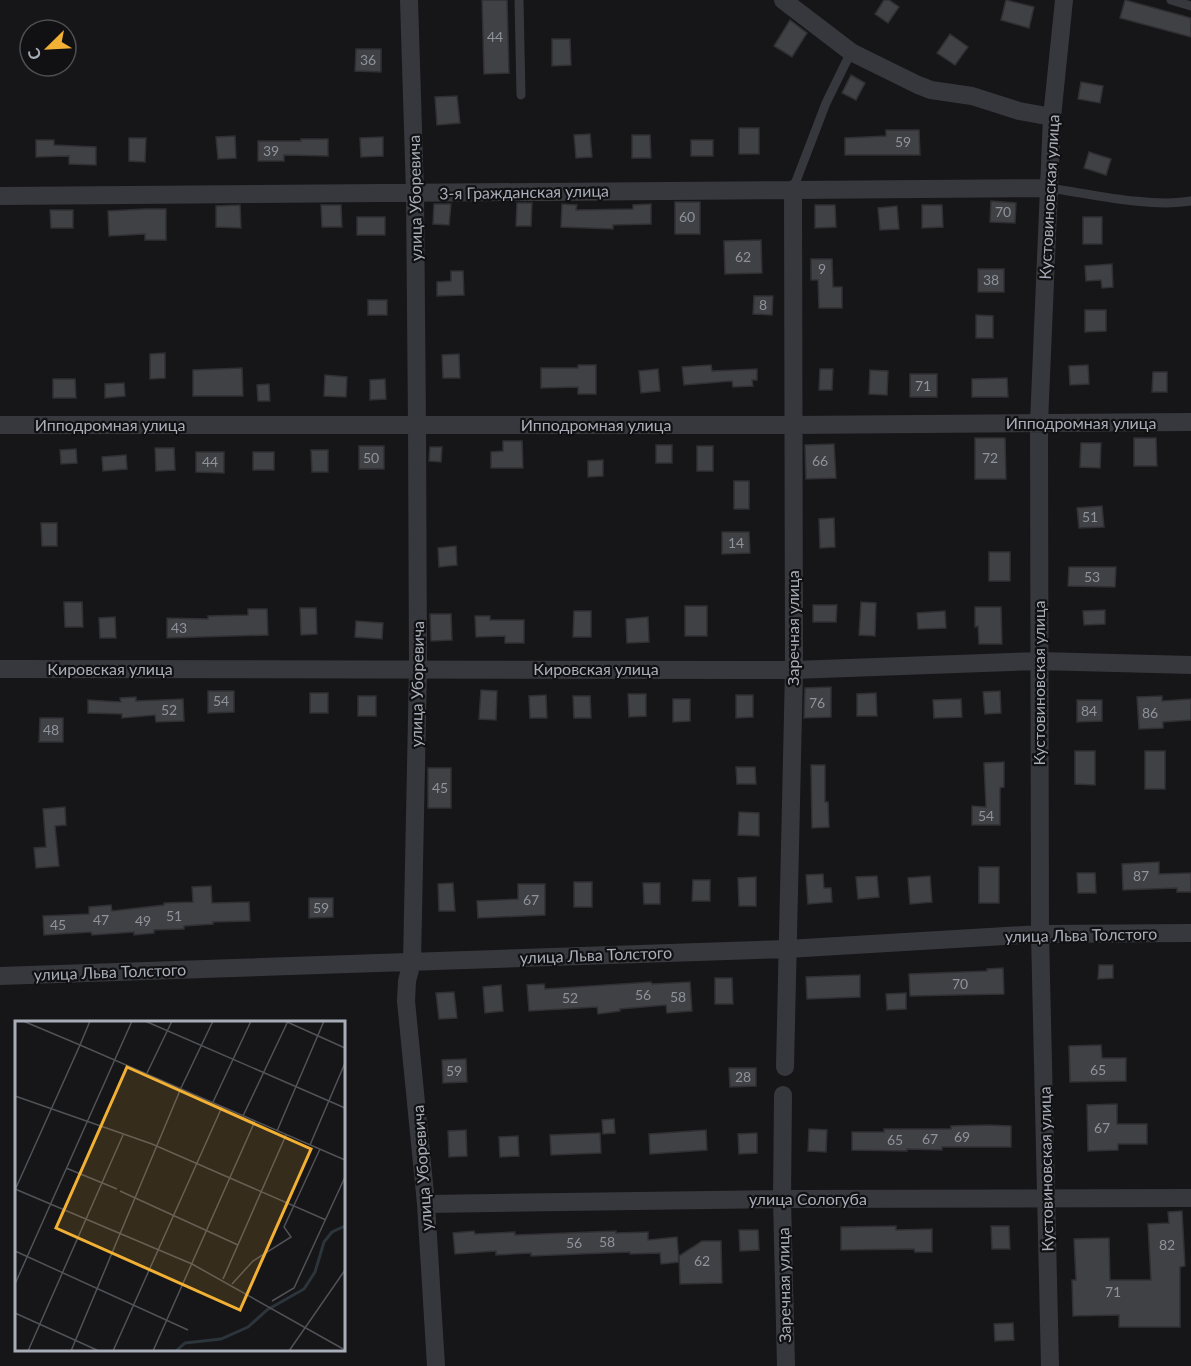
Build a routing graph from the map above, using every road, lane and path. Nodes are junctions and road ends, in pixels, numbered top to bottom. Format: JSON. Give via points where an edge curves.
{"nodes":[{"id":1,"x":410,"y":0,"type":"edge"},
{"id":2,"x":519,"y":0,"type":"edge"},
{"id":3,"x":783,"y":0,"type":"edge"},
{"id":4,"x":1064,"y":0,"type":"edge"},
{"id":5,"x":1171,"y":0,"type":"edge"},
{"id":6,"x":1191,"y":6,"type":"edge"},
{"id":7,"x":851,"y":51,"type":"junction"},
{"id":8,"x":520,"y":95,"type":"dead end"},
{"id":9,"x":1052,"y":117,"type":"junction"},
{"id":10,"x":1048,"y":188,"type":"junction"},
{"id":11,"x":793,"y":189,"type":"junction"},
{"id":12,"x":415,"y":193,"type":"junction"},
{"id":13,"x":0,"y":196,"type":"edge"},
{"id":14,"x":1191,"y":201,"type":"edge"},
{"id":15,"x":1191,"y":422,"type":"edge"},
{"id":16,"x":1039,"y":423,"type":"junction"},
{"id":17,"x":0,"y":425,"type":"edge"},
{"id":18,"x":417,"y":425,"type":"junction"},
{"id":19,"x":792,"y":425,"type":"junction"},
{"id":20,"x":1039,"y":661,"type":"junction"},
{"id":21,"x":1191,"y":665,"type":"edge"},
{"id":22,"x":418,"y":668,"type":"junction"},
{"id":23,"x":0,"y":669,"type":"edge"},
{"id":24,"x":794,"y":670,"type":"junction"},
{"id":25,"x":1191,"y":933,"type":"edge"},
{"id":26,"x":1040,"y":934,"type":"junction"},
{"id":27,"x":787,"y":949,"type":"junction"},
{"id":28,"x":412,"y":962,"type":"junction"},
{"id":29,"x":0,"y":976,"type":"edge"},
{"id":30,"x":784,"y":1067,"type":"dead end"},
{"id":31,"x":783,"y":1095,"type":"dead end"},
{"id":32,"x":1047,"y":1198,"type":"junction"},
{"id":33,"x":1191,"y":1198,"type":"edge"},
{"id":34,"x":782,"y":1199,"type":"junction"},
{"id":35,"x":426,"y":1204,"type":"junction"},
{"id":36,"x":436,"y":1366,"type":"edge"},
{"id":37,"x":786,"y":1366,"type":"edge"},
{"id":38,"x":1050,"y":1366,"type":"edge"}],
"edges":[{"from":1,"to":12,"type":"street","name":"улица Уборевича"},
{"from":2,"to":8,"type":"lane"},
{"from":3,"to":7,"type":"street"},
{"from":4,"to":9,"type":"street","name":"Кустовиновская улица"},
{"from":5,"to":6,"type":"lane"},
{"from":7,"to":9,"type":"street","via":[[924,87]]},
{"from":7,"to":11,"type":"lane"},
{"from":9,"to":10,"type":"street","name":"Кустовиновская улица"},
{"from":10,"to":11,"type":"street","name":"3-я Гражданская улица"},
{"from":10,"to":14,"type":"lane","via":[[1150,202]]},
{"from":10,"to":16,"type":"street","name":"Кустовиновская улица"},
{"from":11,"to":12,"type":"street","name":"3-я Гражданская улица"},
{"from":11,"to":19,"type":"street","name":"Заречная улица"},
{"from":12,"to":13,"type":"street","name":"3-я Гражданская улица"},
{"from":12,"to":18,"type":"street","name":"улица Уборевича"},
{"from":15,"to":16,"type":"street","name":"Ипподромная улица"},
{"from":16,"to":19,"type":"street","name":"Ипподромная улица"},
{"from":16,"to":20,"type":"street","name":"Кустовиновская улица"},
{"from":17,"to":18,"type":"street","name":"Ипподромная улица"},
{"from":18,"to":19,"type":"street","name":"Ипподромная улица"},
{"from":18,"to":22,"type":"street","name":"улица Уборевича"},
{"from":19,"to":24,"type":"street","name":"Заречная улица"},
{"from":20,"to":21,"type":"street","name":"Кировская улица"},
{"from":20,"to":24,"type":"street","name":"Кировская улица"},
{"from":20,"to":26,"type":"street","name":"Кустовиновская улица"},
{"from":22,"to":23,"type":"street","name":"Кировская улица"},
{"from":22,"to":24,"type":"street","name":"Кировская улица"},
{"from":22,"to":28,"type":"street","name":"улица Уборевича"},
{"from":24,"to":27,"type":"street","name":"Заречная улица"},
{"from":25,"to":26,"type":"street","name":"улица Льва Толстого"},
{"from":26,"to":27,"type":"street","name":"улица Льва Толстого"},
{"from":26,"to":32,"type":"street","name":"Кустовиновская улица"},
{"from":27,"to":28,"type":"street","name":"улица Льва Толстого"},
{"from":27,"to":30,"type":"street","name":"Заречная улица"},
{"from":28,"to":29,"type":"street","name":"улица Льва Толстого"},
{"from":28,"to":35,"type":"street","name":"улица Уборевича","via":[[406,1001]]},
{"from":31,"to":34,"type":"street","name":"Заречная улица"},
{"from":32,"to":33,"type":"street","name":"улица Сологуба"},
{"from":32,"to":34,"type":"street","name":"улица Сологуба"},
{"from":32,"to":38,"type":"street","name":"Кустовиновская улица"},
{"from":34,"to":35,"type":"street","name":"улица Сологуба"},
{"from":34,"to":37,"type":"street","name":"Заречная улица"},
{"from":35,"to":36,"type":"street","name":"улица Уборевича"}]}
